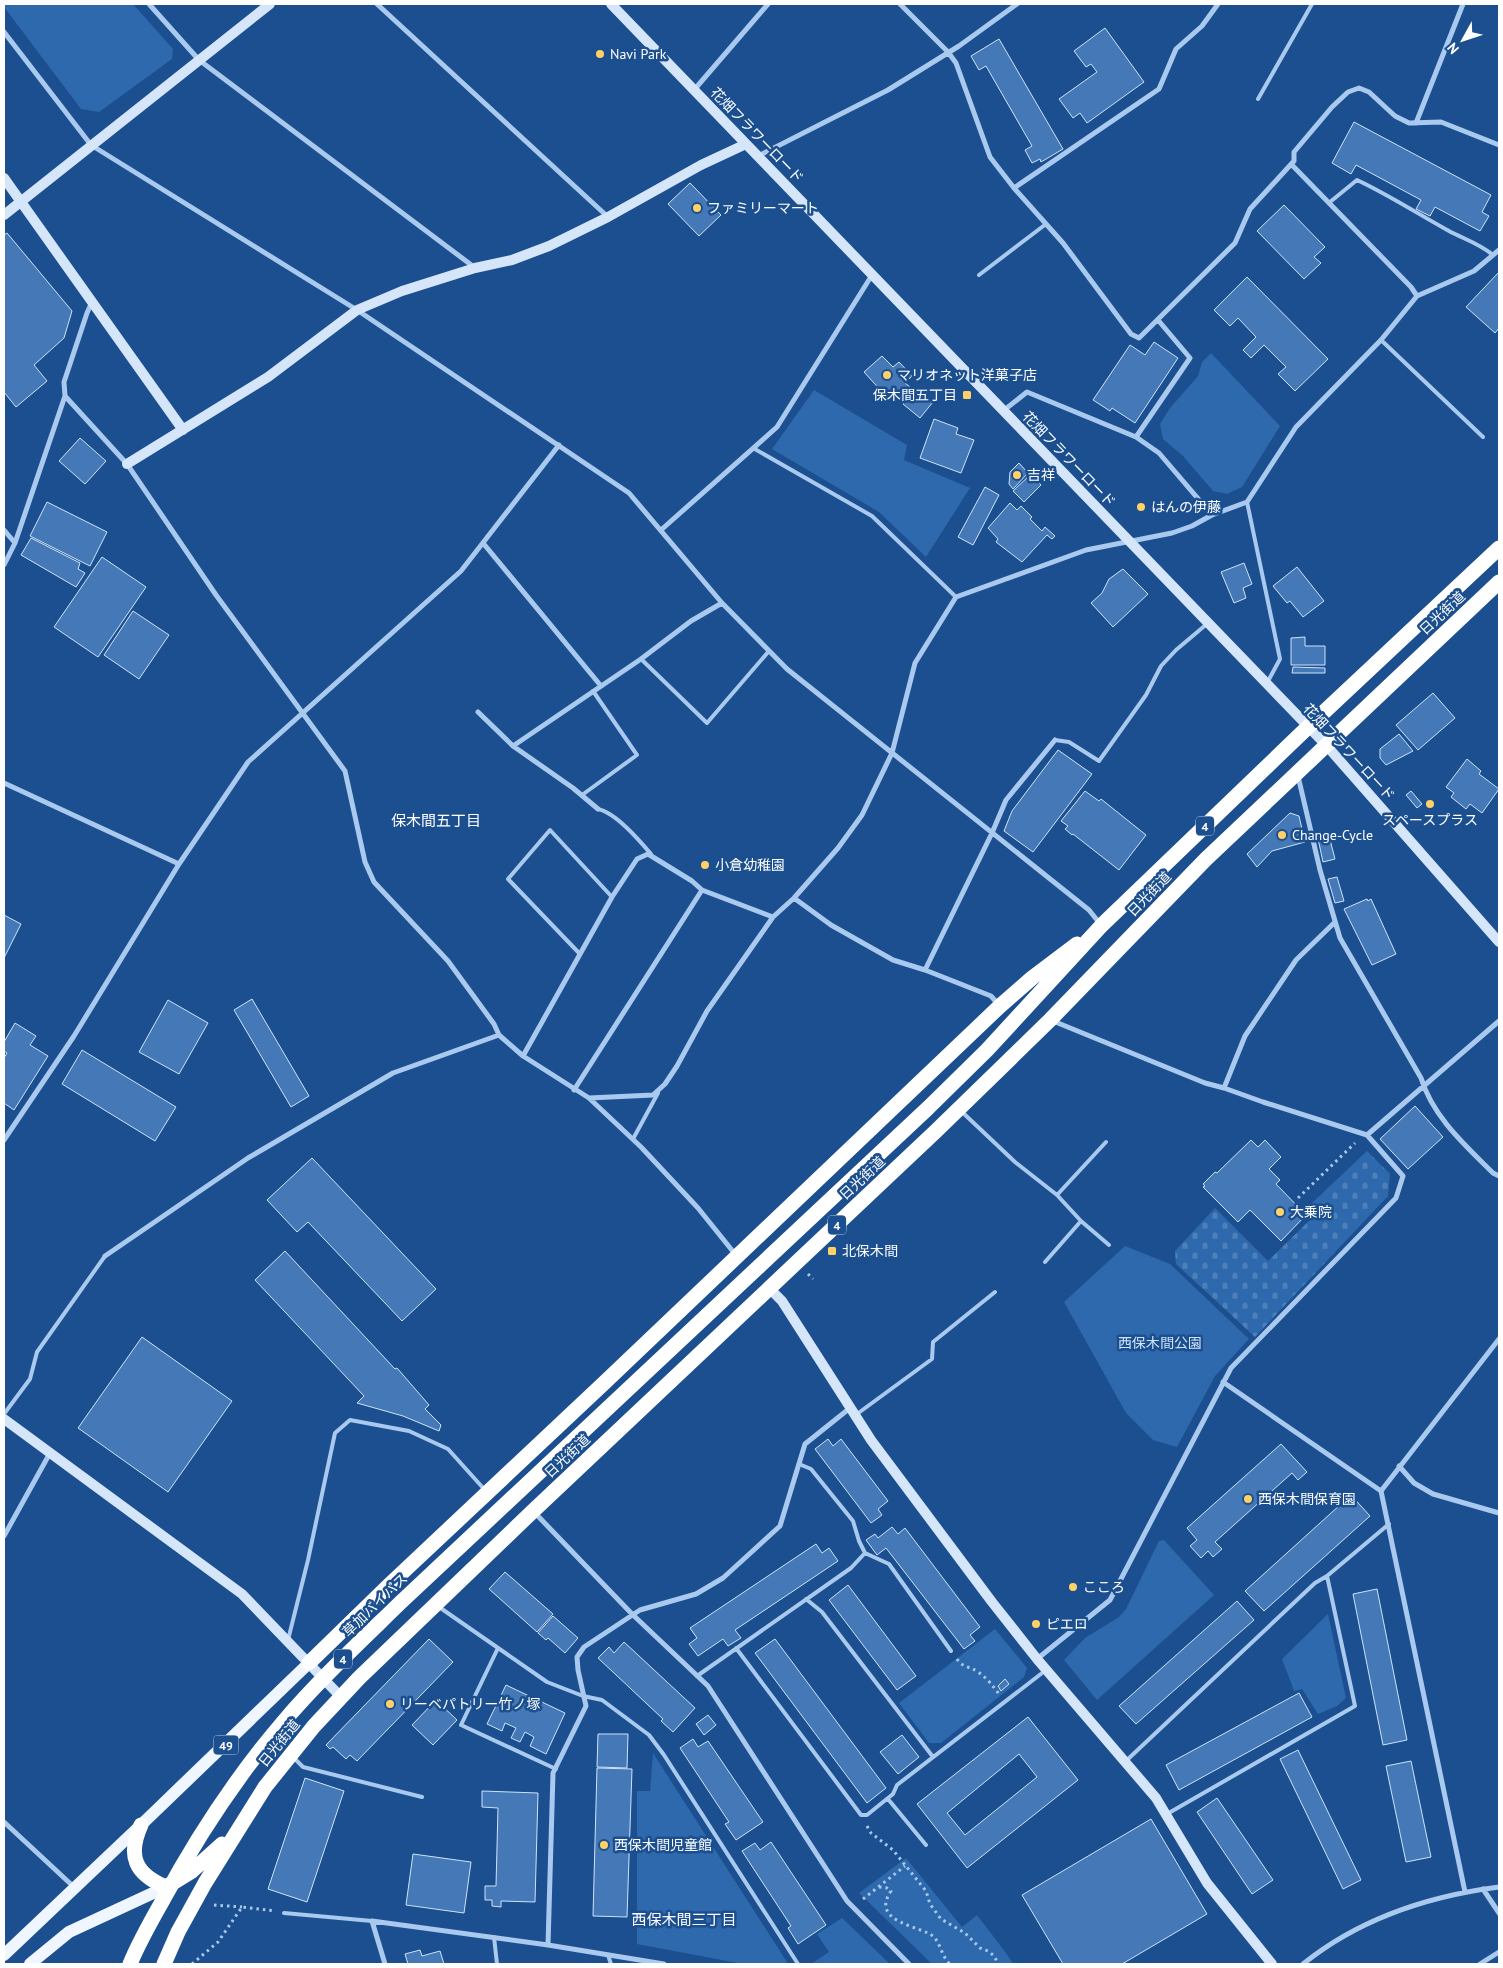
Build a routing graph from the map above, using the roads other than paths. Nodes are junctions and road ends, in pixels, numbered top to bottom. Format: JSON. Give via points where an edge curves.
{"nodes":[{"id":1,"x":149,"y":4,"type":"edge"},
{"id":2,"x":270,"y":4,"type":"edge"},
{"id":3,"x":377,"y":4,"type":"edge"},
{"id":4,"x":611,"y":4,"type":"edge"},
{"id":5,"x":768,"y":4,"type":"edge"},
{"id":6,"x":900,"y":4,"type":"edge"},
{"id":7,"x":1017,"y":4,"type":"edge"},
{"id":8,"x":1218,"y":4,"type":"edge"},
{"id":9,"x":1312,"y":4,"type":"edge"},
{"id":10,"x":1463,"y":4,"type":"edge"},
{"id":11,"x":4,"y":32,"type":"edge"},
{"id":12,"x":948,"y":52,"type":"junction"},
{"id":13,"x":199,"y":60,"type":"junction"},
{"id":14,"x":694,"y":90,"type":"junction"},
{"id":15,"x":1258,"y":99,"type":"dead end"},
{"id":16,"x":1416,"y":123,"type":"junction"},
{"id":17,"x":746,"y":144,"type":"junction"},
{"id":18,"x":90,"y":145,"type":"junction"},
{"id":19,"x":1499,"y":145,"type":"edge"},
{"id":20,"x":758,"y":156,"type":"junction"},
{"id":21,"x":1291,"y":164,"type":"junction"},
{"id":22,"x":4,"y":178,"type":"edge"},
{"id":23,"x":1014,"y":188,"type":"junction"},
{"id":24,"x":21,"y":201,"type":"junction"},
{"id":25,"x":1330,"y":202,"type":"junction"},
{"id":26,"x":4,"y":215,"type":"edge"},
{"id":27,"x":608,"y":218,"type":"junction"},
{"id":28,"x":1046,"y":224,"type":"junction"},
{"id":29,"x":1499,"y":250,"type":"edge"},
{"id":30,"x":1494,"y":255,"type":"junction"},
{"id":31,"x":475,"y":268,"type":"junction"},
{"id":32,"x":872,"y":275,"type":"junction"},
{"id":33,"x":979,"y":275,"type":"dead end"},
{"id":34,"x":1417,"y":296,"type":"junction"},
{"id":35,"x":93,"y":302,"type":"junction"},
{"id":36,"x":356,"y":310,"type":"junction"},
{"id":37,"x":1158,"y":320,"type":"junction"},
{"id":38,"x":1381,"y":340,"type":"junction"},
{"id":39,"x":65,"y":396,"type":"junction"},
{"id":40,"x":1004,"y":411,"type":"junction"},
{"id":41,"x":183,"y":430,"type":"junction"},
{"id":42,"x":1136,"y":437,"type":"junction"},
{"id":43,"x":1483,"y":437,"type":"dead end"},
{"id":44,"x":559,"y":445,"type":"junction"},
{"id":45,"x":753,"y":448,"type":"junction"},
{"id":46,"x":127,"y":464,"type":"junction"},
{"id":47,"x":1247,"y":502,"type":"junction"},
{"id":48,"x":1212,"y":515,"type":"junction"},
{"id":49,"x":4,"y":530,"type":"edge"},
{"id":50,"x":661,"y":530,"type":"junction"},
{"id":51,"x":1128,"y":540,"type":"junction"},
{"id":52,"x":483,"y":543,"type":"junction"},
{"id":53,"x":15,"y":544,"type":"junction"},
{"id":54,"x":1499,"y":548,"type":"edge"},
{"id":55,"x":4,"y":565,"type":"edge"},
{"id":56,"x":1499,"y":582,"type":"edge"},
{"id":57,"x":956,"y":597,"type":"junction"},
{"id":58,"x":722,"y":602,"type":"junction"},
{"id":59,"x":1208,"y":623,"type":"junction"},
{"id":60,"x":768,"y":651,"type":"junction"},
{"id":61,"x":641,"y":659,"type":"junction"},
{"id":62,"x":1266,"y":684,"type":"junction"},
{"id":63,"x":601,"y":686,"type":"junction"},
{"id":64,"x":594,"y":691,"type":"junction"},
{"id":65,"x":303,"y":712,"type":"junction"},
{"id":66,"x":478,"y":712,"type":"dead end"},
{"id":67,"x":1308,"y":727,"type":"junction"},
{"id":68,"x":1054,"y":740,"type":"joint"},
{"id":69,"x":1326,"y":745,"type":"junction"},
{"id":70,"x":513,"y":746,"type":"junction"},
{"id":71,"x":892,"y":754,"type":"junction"},
{"id":72,"x":1297,"y":772,"type":"junction"},
{"id":73,"x":4,"y":783,"type":"edge"},
{"id":74,"x":582,"y":795,"type":"junction"},
{"id":75,"x":598,"y":809,"type":"joint"},
{"id":76,"x":992,"y":833,"type":"junction"},
{"id":77,"x":653,"y":857,"type":"junction"},
{"id":78,"x":180,"y":864,"type":"junction"},
{"id":79,"x":702,"y":890,"type":"junction"},
{"id":80,"x":612,"y":897,"type":"junction"},
{"id":81,"x":794,"y":898,"type":"junction"},
{"id":82,"x":774,"y":917,"type":"junction"},
{"id":83,"x":1335,"y":922,"type":"junction"},
{"id":84,"x":1102,"y":925,"type":"junction"},
{"id":85,"x":1499,"y":942,"type":"edge"},
{"id":86,"x":579,"y":953,"type":"junction"},
{"id":87,"x":925,"y":970,"type":"junction"},
{"id":88,"x":1000,"y":1006,"type":"junction"},
{"id":89,"x":1050,"y":1020,"type":"junction"},
{"id":90,"x":1499,"y":1020,"type":"edge"},
{"id":91,"x":499,"y":1035,"type":"junction"},
{"id":92,"x":523,"y":1056,"type":"junction"},
{"id":93,"x":1424,"y":1085,"type":"junction"},
{"id":94,"x":660,"y":1088,"type":"junction"},
{"id":95,"x":1224,"y":1088,"type":"junction"},
{"id":96,"x":574,"y":1090,"type":"junction"},
{"id":97,"x":589,"y":1098,"type":"junction"},
{"id":98,"x":959,"y":1108,"type":"junction"},
{"id":99,"x":1366,"y":1134,"type":"junction"},
{"id":100,"x":633,"y":1139,"type":"junction"},
{"id":101,"x":4,"y":1140,"type":"edge"},
{"id":102,"x":1106,"y":1142,"type":"dead end"},
{"id":103,"x":1499,"y":1176,"type":"edge"},
{"id":104,"x":1057,"y":1196,"type":"junction"},
{"id":105,"x":1081,"y":1221,"type":"junction"},
{"id":106,"x":1109,"y":1245,"type":"dead end"},
{"id":107,"x":104,"y":1256,"type":"joint"},
{"id":108,"x":737,"y":1257,"type":"junction"},
{"id":109,"x":1045,"y":1262,"type":"dead end"},
{"id":110,"x":769,"y":1288,"type":"junction"},
{"id":111,"x":995,"y":1292,"type":"dead end"},
{"id":112,"x":1499,"y":1339,"type":"edge"},
{"id":113,"x":1223,"y":1382,"type":"junction"},
{"id":114,"x":616,"y":1401,"type":"joint"},
{"id":115,"x":853,"y":1412,"type":"junction"},
{"id":116,"x":4,"y":1414,"type":"edge"},
{"id":117,"x":4,"y":1419,"type":"edge"},
{"id":118,"x":50,"y":1453,"type":"junction"},
{"id":119,"x":799,"y":1464,"type":"junction"},
{"id":120,"x":1399,"y":1466,"type":"junction"},
{"id":121,"x":1381,"y":1491,"type":"junction"},
{"id":122,"x":488,"y":1492,"type":"junction"},
{"id":123,"x":533,"y":1511,"type":"junction"},
{"id":124,"x":1499,"y":1513,"type":"edge"},
{"id":125,"x":1389,"y":1524,"type":"junction"},
{"id":126,"x":5,"y":1532,"type":"edge"},
{"id":127,"x":865,"y":1553,"type":"junction"},
{"id":128,"x":1327,"y":1576,"type":"junction"},
{"id":129,"x":806,"y":1599,"type":"junction"},
{"id":130,"x":435,"y":1604,"type":"junction"},
{"id":131,"x":632,"y":1614,"type":"junction"},
{"id":132,"x":288,"y":1640,"type":"junction"},
{"id":133,"x":498,"y":1648,"type":"junction"},
{"id":134,"x":736,"y":1648,"type":"junction"},
{"id":135,"x":951,"y":1651,"type":"road end"},
{"id":136,"x":1037,"y":1659,"type":"junction"},
{"id":137,"x":309,"y":1663,"type":"junction"},
{"id":138,"x":1046,"y":1670,"type":"junction"},
{"id":139,"x":697,"y":1676,"type":"junction"},
{"id":140,"x":584,"y":1696,"type":"junction"},
{"id":141,"x":341,"y":1697,"type":"junction"},
{"id":142,"x":291,"y":1755,"type":"junction"},
{"id":143,"x":933,"y":1757,"type":"junction"},
{"id":144,"x":1125,"y":1762,"type":"junction"},
{"id":145,"x":556,"y":1769,"type":"junction"},
{"id":146,"x":422,"y":1797,"type":"dead end"},
{"id":147,"x":888,"y":1799,"type":"junction"},
{"id":148,"x":1166,"y":1814,"type":"junction"},
{"id":149,"x":4,"y":1822,"type":"edge"},
{"id":150,"x":141,"y":1826,"type":"junction"},
{"id":151,"x":237,"y":1829,"type":"junction"},
{"id":152,"x":926,"y":1845,"type":"dead end"},
{"id":153,"x":166,"y":1887,"type":"junction"},
{"id":154,"x":1499,"y":1887,"type":"edge"},
{"id":155,"x":74,"y":1888,"type":"junction"},
{"id":156,"x":1484,"y":1889,"type":"junction"},
{"id":157,"x":1465,"y":1892,"type":"junction"},
{"id":158,"x":284,"y":1913,"type":"road end"},
{"id":159,"x":1499,"y":1913,"type":"edge"},
{"id":160,"x":372,"y":1922,"type":"junction"},
{"id":161,"x":494,"y":1937,"type":"junction"},
{"id":162,"x":548,"y":1945,"type":"junction"},
{"id":163,"x":1499,"y":1952,"type":"edge"},
{"id":164,"x":4,"y":1955,"type":"edge"},
{"id":165,"x":608,"y":1955,"type":"junction"},
{"id":166,"x":30,"y":1964,"type":"edge"},
{"id":167,"x":130,"y":1964,"type":"edge"},
{"id":168,"x":164,"y":1964,"type":"edge"},
{"id":169,"x":386,"y":1964,"type":"edge"},
{"id":170,"x":496,"y":1964,"type":"edge"},
{"id":171,"x":611,"y":1964,"type":"edge"},
{"id":172,"x":664,"y":1964,"type":"edge"},
{"id":173,"x":798,"y":1964,"type":"edge"},
{"id":174,"x":909,"y":1964,"type":"edge"},
{"id":175,"x":1272,"y":1964,"type":"edge"},
{"id":176,"x":1303,"y":1964,"type":"edge"},
{"id":177,"x":1480,"y":1964,"type":"edge"}],
"edges":[{"from":1,"to":13,"type":"street"},
{"from":2,"to":13,"type":"street"},
{"from":3,"to":27,"type":"street"},
{"from":4,"to":14,"type":"street","name":"花畑フラワーロード"},
{"from":5,"to":14,"type":"street"},
{"from":6,"to":12,"type":"street"},
{"from":7,"to":12,"type":"street"},
{"from":8,"to":23,"type":"street","via":[[1202,26],[1176,49],[1159,88]]},
{"from":9,"to":15,"type":"lane"},
{"from":10,"to":16,"type":"street"},
{"from":11,"to":18,"type":"street"},
{"from":12,"to":20,"type":"street","via":[[888,90]]},
{"from":12,"to":23,"type":"street","via":[[956,63],[990,157]]},
{"from":13,"to":18,"type":"street"},
{"from":13,"to":31,"type":"street"},
{"from":14,"to":17,"type":"street","name":"花畑フラワーロード"},
{"from":16,"to":19,"type":"street","via":[[1441,122]]},
{"from":16,"to":21,"type":"street","via":[[1408,123],[1395,116],[1369,92],[1359,88],[1348,92],[1332,108],[1294,152]]},
{"from":17,"to":20,"type":"street","name":"花畑フラワーロード"},
{"from":17,"to":27,"type":"street","via":[[701,165]]},
{"from":18,"to":24,"type":"street"},
{"from":18,"to":36,"type":"street"},
{"from":20,"to":32,"type":"street","name":"花畑フラワーロード"},
{"from":21,"to":25,"type":"street"},
{"from":21,"to":37,"type":"street","via":[[1250,209],[1235,243]]},
{"from":22,"to":24,"type":"street"},
{"from":23,"to":28,"type":"street"},
{"from":24,"to":26,"type":"street"},
{"from":24,"to":35,"type":"street"},
{"from":25,"to":30,"type":"lane","via":[[1357,180]]},
{"from":25,"to":34,"type":"street"},
{"from":27,"to":31,"type":"street","via":[[512,260]]},
{"from":28,"to":33,"type":"lane"},
{"from":28,"to":37,"type":"street","via":[[1064,243],[1131,334],[1139,338]]},
{"from":29,"to":30,"type":"street"},
{"from":30,"to":34,"type":"street","via":[[1474,271]]},
{"from":31,"to":36,"type":"street","via":[[402,291]]},
{"from":32,"to":40,"type":"street","name":"花畑フラワーロード"},
{"from":32,"to":45,"type":"street","via":[[777,427]]},
{"from":34,"to":38,"type":"street"},
{"from":35,"to":39,"type":"street","via":[[64,382]]},
{"from":35,"to":41,"type":"street"},
{"from":36,"to":41,"type":"street","via":[[268,377]]},
{"from":36,"to":44,"type":"street"},
{"from":37,"to":42,"type":"street","via":[[1190,358]]},
{"from":38,"to":43,"type":"lane"},
{"from":38,"to":47,"type":"street","via":[[1296,427]]},
{"from":39,"to":46,"type":"street"},
{"from":39,"to":53,"type":"street"},
{"from":40,"to":42,"type":"street","via":[[1027,392]]},
{"from":40,"to":51,"type":"street","name":"花畑フラワーロード"},
{"from":41,"to":46,"type":"street"},
{"from":42,"to":48,"type":"street","via":[[1159,453]]},
{"from":44,"to":50,"type":"street","via":[[629,493]]},
{"from":44,"to":52,"type":"street"},
{"from":45,"to":50,"type":"street"},
{"from":45,"to":57,"type":"lane","via":[[872,516]]},
{"from":46,"to":65,"type":"street","via":[[216,595]]},
{"from":47,"to":48,"type":"street"},
{"from":47,"to":62,"type":"lane","via":[[1280,660]]},
{"from":48,"to":51,"type":"street","via":[[1172,533]]},
{"from":49,"to":53,"type":"street"},
{"from":50,"to":58,"type":"street"},
{"from":51,"to":57,"type":"street","via":[[1086,550]]},
{"from":51,"to":59,"type":"street","name":"花畑フラワーロード"},
{"from":52,"to":63,"type":"street"},
{"from":52,"to":65,"type":"street","via":[[460,571]]},
{"from":53,"to":55,"type":"street"},
{"from":54,"to":67,"type":"highway","name":"日光街道","number":"4"},
{"from":56,"to":69,"type":"highway","name":"日光街道","number":"4"},
{"from":57,"to":71,"type":"street","via":[[915,663]]},
{"from":58,"to":60,"type":"street"},
{"from":58,"to":61,"type":"street"},
{"from":59,"to":62,"type":"street","name":"花畑フラワーロード"},
{"from":59,"to":68,"type":"lane","via":[[1162,666],[1146,695],[1099,761],[1070,742]]},
{"from":60,"to":61,"type":"lane","via":[[707,723]]},
{"from":60,"to":71,"type":"street"},
{"from":61,"to":63,"type":"street"},
{"from":62,"to":67,"type":"street","name":"花畑フラワーロード"},
{"from":63,"to":64,"type":"street"},
{"from":64,"to":70,"type":"street"},
{"from":64,"to":74,"type":"lane","via":[[636,754]]},
{"from":65,"to":78,"type":"street","via":[[248,762]]},
{"from":65,"to":91,"type":"street","via":[[345,771],[365,862],[374,882],[448,961]]},
{"from":66,"to":70,"type":"street"},
{"from":67,"to":69,"type":"street","name":"花畑フラワーロード"},
{"from":67,"to":84,"type":"highway","name":"日光街道","number":"4"},
{"from":68,"to":76,"type":"street","via":[[1006,800]]},
{"from":69,"to":72,"type":"highway","name":"日光街道","number":"4"},
{"from":69,"to":85,"type":"street","name":"花畑フラワーロード"},
{"from":70,"to":74,"type":"street"},
{"from":71,"to":76,"type":"street"},
{"from":71,"to":81,"type":"street","via":[[862,815]]},
{"from":72,"to":83,"type":"street"},
{"from":72,"to":89,"type":"highway","name":"日光街道","number":"4","via":[[1206,859]]},
{"from":73,"to":78,"type":"street"},
{"from":74,"to":75,"type":"street"},
{"from":75,"to":77,"type":"lane","via":[[617,820]]},
{"from":76,"to":84,"type":"street","via":[[1089,910]]},
{"from":76,"to":87,"type":"street"},
{"from":77,"to":79,"type":"street"},
{"from":77,"to":80,"type":"street","via":[[648,854],[637,859]]},
{"from":78,"to":101,"type":"street","via":[[74,1036]]},
{"from":79,"to":82,"type":"street"},
{"from":79,"to":96,"type":"street"},
{"from":80,"to":86,"type":"street"},
{"from":80,"to":86,"type":"lane","via":[[550,830],[508,879]]},
{"from":81,"to":82,"type":"street"},
{"from":81,"to":87,"type":"street","via":[[854,939],[893,960]]},
{"from":82,"to":94,"type":"street","via":[[707,1011],[677,1066]]},
{"from":83,"to":93,"type":"street","via":[[1340,938]]},
{"from":83,"to":95,"type":"street","via":[[1296,960],[1244,1036]]},
{"from":84,"to":88,"type":"highway","number":"4"},
{"from":84,"to":114,"type":"highway","name":"日光街道","number":"4","via":[[981,1057]]},
{"from":86,"to":92,"type":"street"},
{"from":87,"to":88,"type":"street","via":[[991,996]]},
{"from":88,"to":108,"type":"highway","number":"4"},
{"from":89,"to":95,"type":"street"},
{"from":89,"to":98,"type":"highway","name":"日光街道","number":"4"},
{"from":90,"to":93,"type":"street"},
{"from":91,"to":92,"type":"street"},
{"from":91,"to":107,"type":"street","via":[[393,1073],[248,1158]]},
{"from":92,"to":96,"type":"street"},
{"from":93,"to":99,"type":"street"},
{"from":93,"to":103,"type":"street","via":[[1452,1131]]},
{"from":94,"to":97,"type":"street","via":[[653,1095]]},
{"from":94,"to":100,"type":"lane"},
{"from":95,"to":99,"type":"street"},
{"from":96,"to":97,"type":"street"},
{"from":97,"to":100,"type":"street"},
{"from":98,"to":104,"type":"lane","via":[[1015,1162]]},
{"from":98,"to":110,"type":"highway","name":"日光街道","number":"4"},
{"from":99,"to":113,"type":"street","via":[[1403,1176],[1396,1198],[1231,1368]]},
{"from":100,"to":108,"type":"street","via":[[698,1208]]},
{"from":102,"to":104,"type":"lane"},
{"from":104,"to":105,"type":"lane"},
{"from":105,"to":106,"type":"lane"},
{"from":105,"to":109,"type":"lane"},
{"from":107,"to":116,"type":"lane","via":[[37,1352],[30,1380]]},
{"from":108,"to":122,"type":"highway","number":"4"},
{"from":110,"to":115,"type":"street","via":[[782,1301]]},
{"from":110,"to":123,"type":"highway","name":"日光街道","number":"4"},
{"from":111,"to":115,"type":"lane","via":[[933,1342],[932,1359]]},
{"from":112,"to":120,"type":"street"},
{"from":113,"to":121,"type":"street"},
{"from":113,"to":136,"type":"street","via":[[1110,1600]]},
{"from":114,"to":167,"type":"highway","name":"草加バイパス","number":"4","via":[[394,1609],[284,1721],[214,1815],[176,1876]]},
{"from":115,"to":119,"type":"street","via":[[805,1444]]},
{"from":115,"to":136,"type":"street","via":[[986,1595]]},
{"from":117,"to":118,"type":"street"},
{"from":118,"to":126,"type":"street"},
{"from":118,"to":132,"type":"street","via":[[225,1580]]},
{"from":119,"to":127,"type":"lane","via":[[812,1469],[854,1521]]},
{"from":119,"to":131,"type":"street","via":[[780,1526],[723,1578],[696,1594]]},
{"from":120,"to":121,"type":"street"},
{"from":120,"to":124,"type":"street","via":[[1414,1483],[1432,1494]]},
{"from":121,"to":125,"type":"street"},
{"from":122,"to":132,"type":"lane","via":[[448,1449],[409,1431],[350,1420],[335,1433]]},
{"from":122,"to":137,"type":"highway","number":"4"},
{"from":123,"to":130,"type":"highway","name":"日光街道","number":"4"},
{"from":123,"to":131,"type":"street"},
{"from":125,"to":128,"type":"lane"},
{"from":125,"to":157,"type":"street"},
{"from":127,"to":129,"type":"lane","via":[[851,1568]]},
{"from":127,"to":135,"type":"lane","via":[[889,1564]]},
{"from":128,"to":144,"type":"lane","via":[[1315,1583]]},
{"from":128,"to":148,"type":"lane","via":[[1355,1706]]},
{"from":129,"to":134,"type":"lane"},
{"from":129,"to":143,"type":"lane","via":[[822,1612]]},
{"from":130,"to":133,"type":"lane"},
{"from":130,"to":141,"type":"highway","name":"日光街道","number":"4"},
{"from":131,"to":139,"type":"street"},
{"from":131,"to":140,"type":"street","via":[[584,1647],[577,1657]]},
{"from":132,"to":137,"type":"street"},
{"from":133,"to":140,"type":"lane","via":[[548,1682]]},
{"from":133,"to":145,"type":"lane","via":[[461,1725]]},
{"from":134,"to":139,"type":"lane"},
{"from":134,"to":147,"type":"lane","via":[[861,1815],[867,1815]]},
{"from":136,"to":138,"type":"street"},
{"from":137,"to":141,"type":"street"},
{"from":137,"to":150,"type":"main road","number":"49"},
{"from":138,"to":143,"type":"lane"},
{"from":138,"to":144,"type":"street"},
{"from":139,"to":174,"type":"street","via":[[708,1686],[847,1901]]},
{"from":140,"to":145,"type":"street","via":[[586,1706]]},
{"from":140,"to":173,"type":"lane","via":[[602,1700],[649,1735]]},
{"from":141,"to":142,"type":"highway","name":"日光街道","number":"4"},
{"from":142,"to":146,"type":"lane","via":[[303,1767]]},
{"from":142,"to":151,"type":"highway","name":"日光街道","number":"4"},
{"from":143,"to":147,"type":"lane","via":[[897,1785]]},
{"from":144,"to":148,"type":"street"},
{"from":145,"to":162,"type":"street","via":[[553,1774]]},
{"from":147,"to":152,"type":"lane"},
{"from":148,"to":175,"type":"street","via":[[1207,1883]]},
{"from":149,"to":155,"type":"street"},
{"from":150,"to":153,"type":"highway","via":[[135,1838],[137,1865],[145,1876]]},
{"from":150,"to":155,"type":"main road","number":"49"},
{"from":151,"to":153,"type":"highway","number":"4","via":[[192,1871]]},
{"from":151,"to":168,"type":"highway","number":"4"},
{"from":153,"to":166,"type":"main road","via":[[69,1932]]},
{"from":154,"to":156,"type":"street"},
{"from":155,"to":164,"type":"main road","number":"49"},
{"from":156,"to":157,"type":"street"},
{"from":156,"to":159,"type":"street"},
{"from":157,"to":176,"type":"street","via":[[1423,1902],[1382,1917],[1346,1935]]},
{"from":158,"to":160,"type":"lane"},
{"from":160,"to":161,"type":"street"},
{"from":160,"to":169,"type":"street"},
{"from":161,"to":162,"type":"street"},
{"from":161,"to":170,"type":"lane"},
{"from":162,"to":165,"type":"street"},
{"from":163,"to":177,"type":"street"},
{"from":165,"to":171,"type":"lane"},
{"from":165,"to":172,"type":"street"}]}
